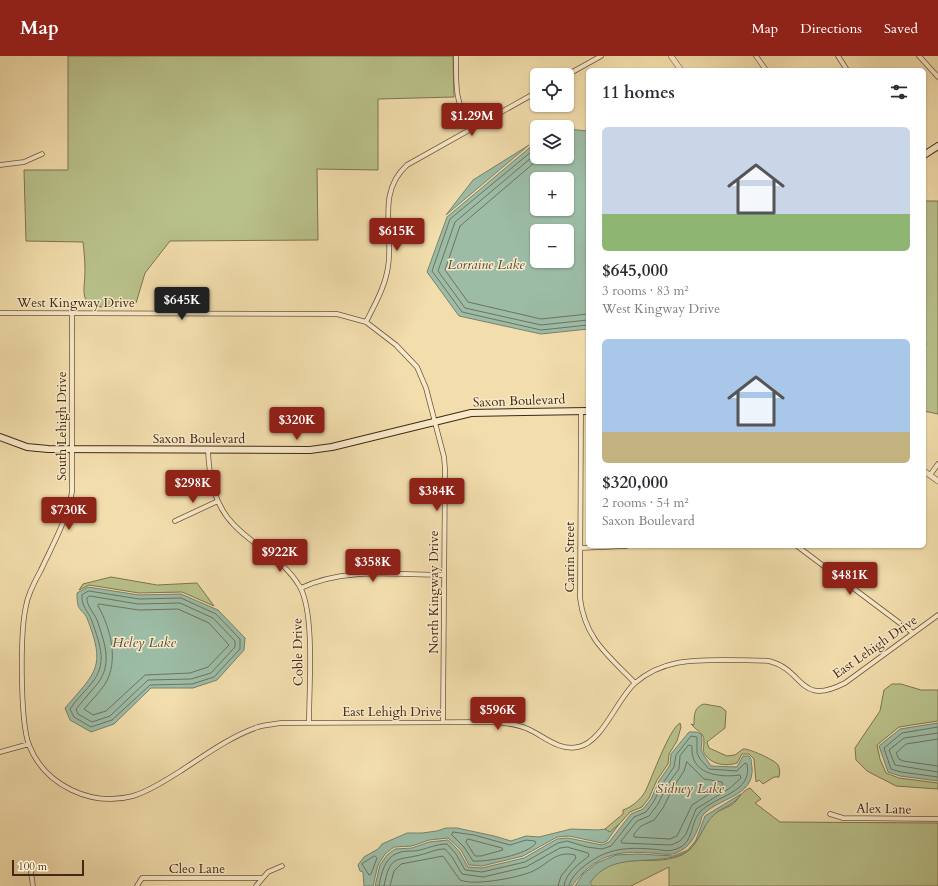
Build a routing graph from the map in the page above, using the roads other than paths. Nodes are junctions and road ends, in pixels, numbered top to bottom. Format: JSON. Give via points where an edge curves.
{"nodes":[{"id":1,"x":456,"y":56,"type":"edge"},
{"id":2,"x":601,"y":56,"type":"edge"},
{"id":3,"x":671,"y":56,"type":"edge"},
{"id":4,"x":756,"y":56,"type":"edge"},
{"id":5,"x":838,"y":56,"type":"edge"},
{"id":6,"x":919,"y":56,"type":"edge"},
{"id":7,"x":680,"y":68,"type":"edge"},
{"id":8,"x":765,"y":68,"type":"edge"},
{"id":9,"x":846,"y":68,"type":"edge"},
{"id":10,"x":574,"y":71,"type":"edge"},
{"id":11,"x":938,"y":77,"type":"edge"},
{"id":12,"x":530,"y":96,"type":"edge"},
{"id":13,"x":470,"y":129,"type":"junction"},
{"id":14,"x":938,"y":146,"type":"edge"},
{"id":15,"x":42,"y":154,"type":"dead end"},
{"id":16,"x":926,"y":154,"type":"edge"},
{"id":17,"x":0,"y":165,"type":"edge"},
{"id":18,"x":0,"y":313,"type":"edge"},
{"id":19,"x":72,"y":313,"type":"junction"},
{"id":20,"x":366,"y":322,"type":"junction"},
{"id":21,"x":581,"y":411,"type":"junction"},
{"id":22,"x":586,"y":411,"type":"edge"},
{"id":23,"x":435,"y":421,"type":"junction"},
{"id":24,"x":0,"y":437,"type":"edge"},
{"id":25,"x":73,"y":450,"type":"junction"},
{"id":26,"x":208,"y":450,"type":"junction"},
{"id":27,"x":938,"y":464,"type":"edge"},
{"id":28,"x":926,"y":472,"type":"edge"},
{"id":29,"x":930,"y":475,"type":"junction"},
{"id":30,"x":938,"y":481,"type":"edge"},
{"id":31,"x":218,"y":501,"type":"junction"},
{"id":32,"x":175,"y":521,"type":"dead end"},
{"id":33,"x":580,"y":548,"type":"junction"},
{"id":34,"x":586,"y":548,"type":"edge"},
{"id":35,"x":800,"y":548,"type":"edge"},
{"id":36,"x":444,"y":575,"type":"junction"},
{"id":37,"x":301,"y":588,"type":"junction"},
{"id":38,"x":938,"y":615,"type":"edge"},
{"id":39,"x":914,"y":633,"type":"junction"},
{"id":40,"x":635,"y":684,"type":"junction"},
{"id":41,"x":309,"y":722,"type":"junction"},
{"id":42,"x":443,"y":722,"type":"junction"},
{"id":43,"x":29,"y":744,"type":"junction"},
{"id":44,"x":0,"y":752,"type":"edge"},
{"id":45,"x":830,"y":814,"type":"dead end"},
{"id":46,"x":938,"y":819,"type":"edge"},
{"id":47,"x":30,"y":866,"type":"dead end"},
{"id":48,"x":282,"y":866,"type":"dead end"},
{"id":49,"x":262,"y":878,"type":"junction"},
{"id":50,"x":33,"y":886,"type":"edge"},
{"id":51,"x":137,"y":886,"type":"edge"},
{"id":52,"x":256,"y":886,"type":"edge"}],
"edges":[{"from":1,"to":13,"type":"street","via":[[456,94]]},
{"from":2,"to":10,"type":"street"},
{"from":3,"to":7,"type":"street"},
{"from":4,"to":8,"type":"street"},
{"from":5,"to":9,"type":"street"},
{"from":6,"to":11,"type":"street"},
{"from":12,"to":13,"type":"street"},
{"from":13,"to":20,"type":"street","via":[[407,165],[400,171],[391,187],[388,198],[389,265],[386,278]]},
{"from":14,"to":16,"type":"main road"},
{"from":15,"to":17,"type":"street","via":[[19,163]]},
{"from":18,"to":19,"type":"street","name":"West Kingway Drive"},
{"from":19,"to":20,"type":"street","name":"West Kingway Drive","via":[[338,314]]},
{"from":19,"to":25,"type":"street","name":"South Lehigh Drive"},
{"from":20,"to":23,"type":"street","name":"North Kingway Drive","via":[[396,345],[417,367]]},
{"from":21,"to":22,"type":"main road","name":"Saxon Boulevard"},
{"from":21,"to":23,"type":"main road","name":"Saxon Boulevard","via":[[481,412]]},
{"from":21,"to":33,"type":"street","name":"Carrin Street"},
{"from":23,"to":26,"type":"main road","name":"Saxon Boulevard","via":[[332,447],[292,450]]},
{"from":23,"to":36,"type":"street","name":"North Kingway Drive","via":[[444,457],[445,473]]},
{"from":24,"to":25,"type":"main road","name":"Saxon Boulevard","via":[[27,447]]},
{"from":25,"to":26,"type":"main road","name":"Saxon Boulevard"},
{"from":25,"to":43,"type":"street","name":"South Lehigh Drive","via":[[69,510],[31,589],[23,622],[24,713]]},
{"from":26,"to":31,"type":"street","name":"Coble Drive","via":[[208,470]]},
{"from":27,"to":29,"type":"street"},
{"from":28,"to":29,"type":"street"},
{"from":29,"to":30,"type":"street"},
{"from":31,"to":32,"type":"street"},
{"from":31,"to":37,"type":"street","name":"Coble Drive","via":[[234,526],[282,563]]},
{"from":33,"to":34,"type":"street"},
{"from":33,"to":40,"type":"street","name":"Carrin Street","via":[[582,616],[593,638]]},
{"from":35,"to":39,"type":"street"},
{"from":36,"to":37,"type":"street","via":[[354,574],[333,576]]},
{"from":36,"to":42,"type":"street","name":"North Kingway Drive"},
{"from":37,"to":41,"type":"street","name":"Coble Drive","via":[[307,605],[309,627]]},
{"from":38,"to":39,"type":"street","name":"East Lehigh Drive"},
{"from":39,"to":40,"type":"street","name":"East Lehigh Drive","via":[[845,683],[819,692],[808,688],[778,663],[759,660],[692,660],[672,663],[657,668]]},
{"from":40,"to":42,"type":"street","name":"East Lehigh Drive","via":[[597,734],[588,743],[579,747],[560,747],[537,733],[510,724]]},
{"from":41,"to":42,"type":"street","name":"East Lehigh Drive"},
{"from":41,"to":43,"type":"street","name":"East Lehigh Drive","via":[[259,727],[238,735],[152,789],[111,800],[91,797],[58,782],[35,757]]},
{"from":43,"to":44,"type":"street"},
{"from":45,"to":46,"type":"street","name":"Alex Lane","via":[[843,818]]},
{"from":47,"to":50,"type":"street"},
{"from":48,"to":49,"type":"street","via":[[274,868]]},
{"from":49,"to":51,"type":"street","name":"Cleo Lane","via":[[142,878]]},
{"from":49,"to":52,"type":"street"}]}
